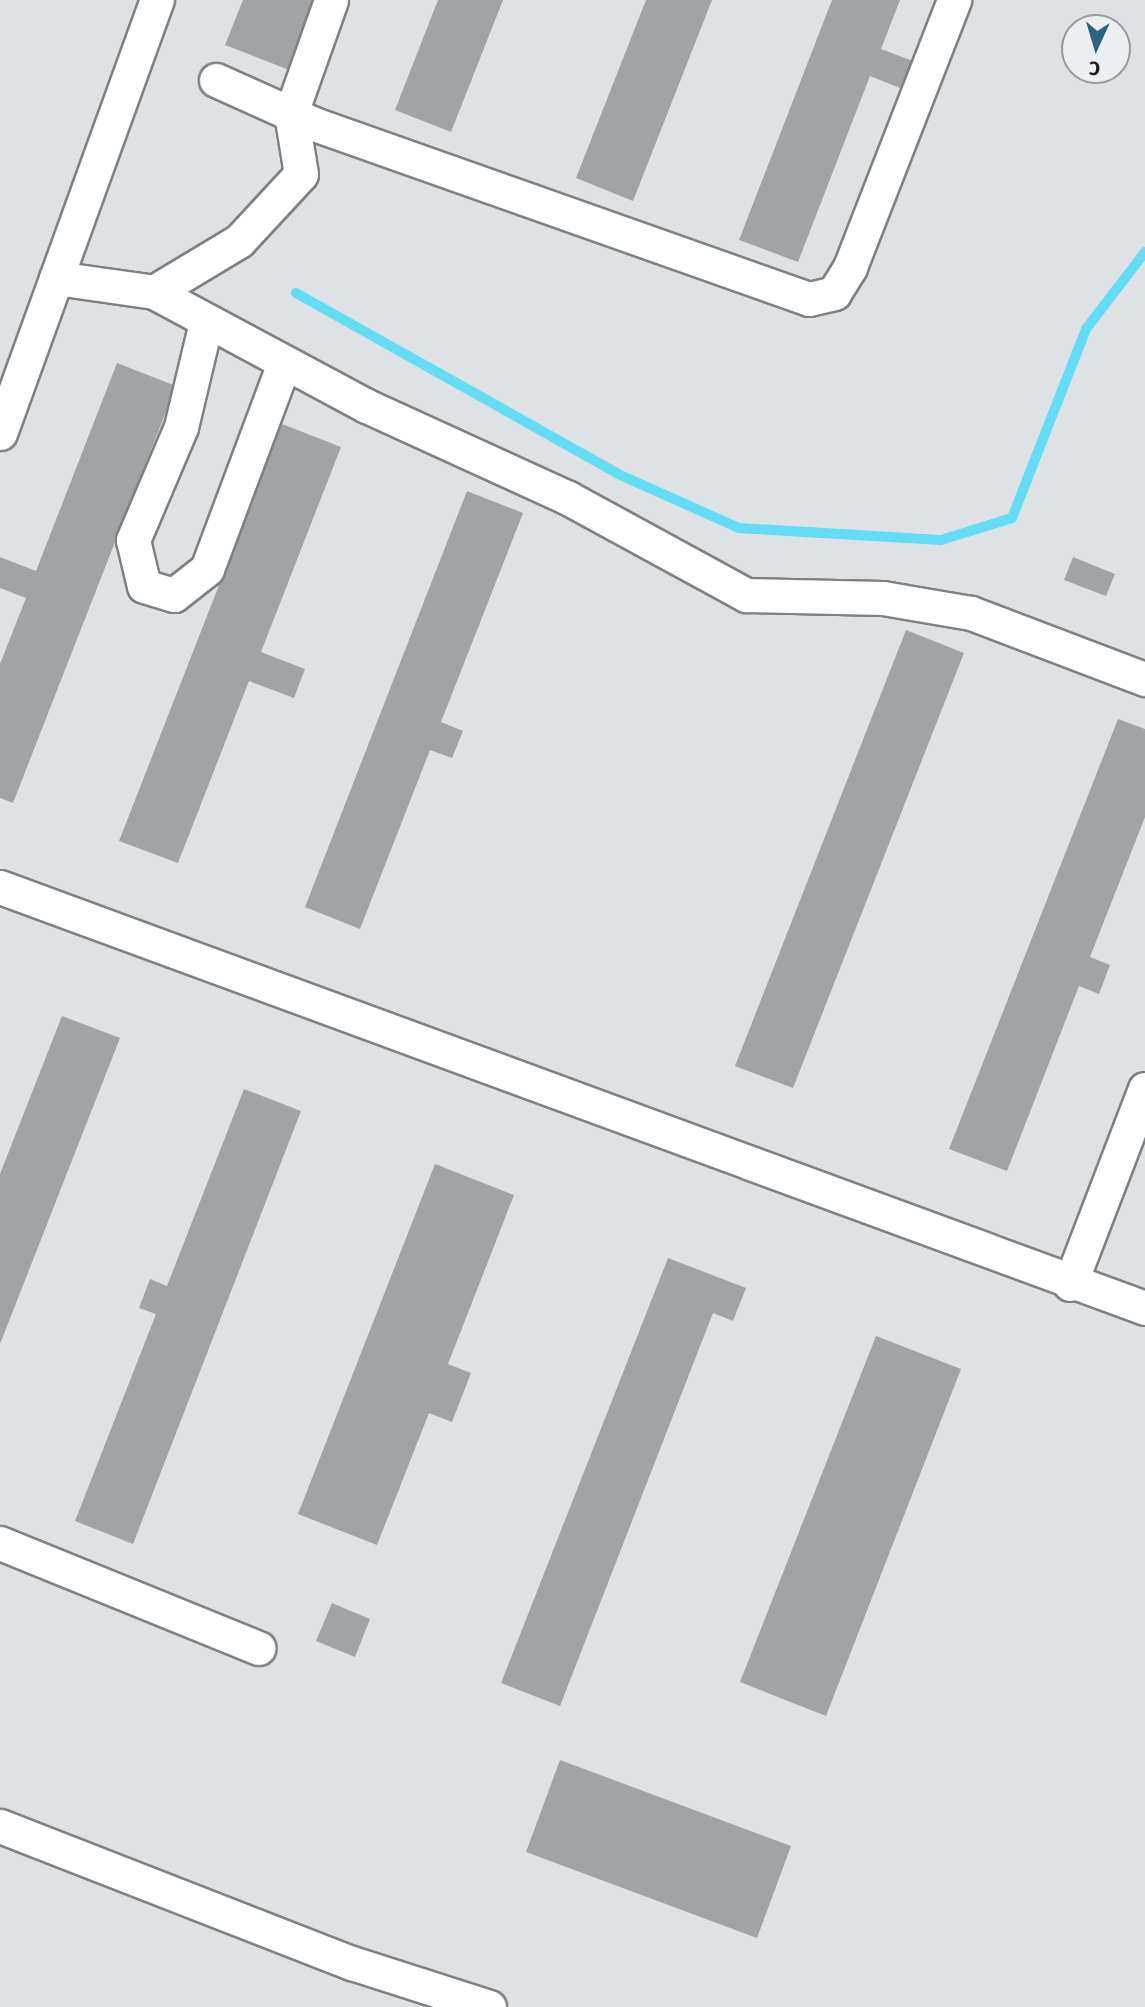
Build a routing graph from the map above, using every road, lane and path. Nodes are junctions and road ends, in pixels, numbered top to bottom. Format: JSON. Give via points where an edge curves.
{"nodes":[{"id":1,"x":157,"y":0,"type":"edge"},
{"id":2,"x":331,"y":0,"type":"edge"},
{"id":3,"x":954,"y":0,"type":"edge"},
{"id":4,"x":216,"y":80,"type":"dead end"},
{"id":5,"x":291,"y":113,"type":"junction"},
{"id":6,"x":56,"y":278,"type":"junction"},
{"id":7,"x":154,"y":292,"type":"junction"},
{"id":8,"x":206,"y":322,"type":"junction"},
{"id":9,"x":284,"y":363,"type":"junction"},
{"id":10,"x":0,"y":433,"type":"edge"},
{"id":11,"x":1145,"y":679,"type":"edge"},
{"id":12,"x":0,"y":887,"type":"edge"},
{"id":13,"x":1145,"y":1089,"type":"edge"},
{"id":14,"x":1070,"y":1284,"type":"junction"},
{"id":15,"x":1145,"y":1308,"type":"edge"},
{"id":16,"x":0,"y":1543,"type":"edge"},
{"id":17,"x":259,"y":1648,"type":"dead end"},
{"id":18,"x":0,"y":1826,"type":"edge"},
{"id":19,"x":489,"y":2007,"type":"edge"}],
"edges":[{"from":1,"to":6,"type":"lane"},
{"from":2,"to":5,"type":"lane"},
{"from":3,"to":5,"type":"lane","via":[[850,267],[834,293],[809,299]]},
{"from":4,"to":5,"type":"lane"},
{"from":5,"to":7,"type":"lane","via":[[301,174],[239,241]]},
{"from":6,"to":7,"type":"lane"},
{"from":6,"to":10,"type":"lane"},
{"from":7,"to":8,"type":"lane"},
{"from":8,"to":9,"type":"lane"},
{"from":8,"to":9,"type":"lane","via":[[181,427],[133,540],[144,586],[174,595],[206,569]]},
{"from":9,"to":11,"type":"lane","via":[[568,498],[746,595],[883,598],[971,613]]},
{"from":12,"to":14,"type":"lane"},
{"from":13,"to":14,"type":"lane"},
{"from":14,"to":15,"type":"lane"},
{"from":16,"to":17,"type":"lane"},
{"from":18,"to":19,"type":"lane","via":[[352,1963]]}]}
